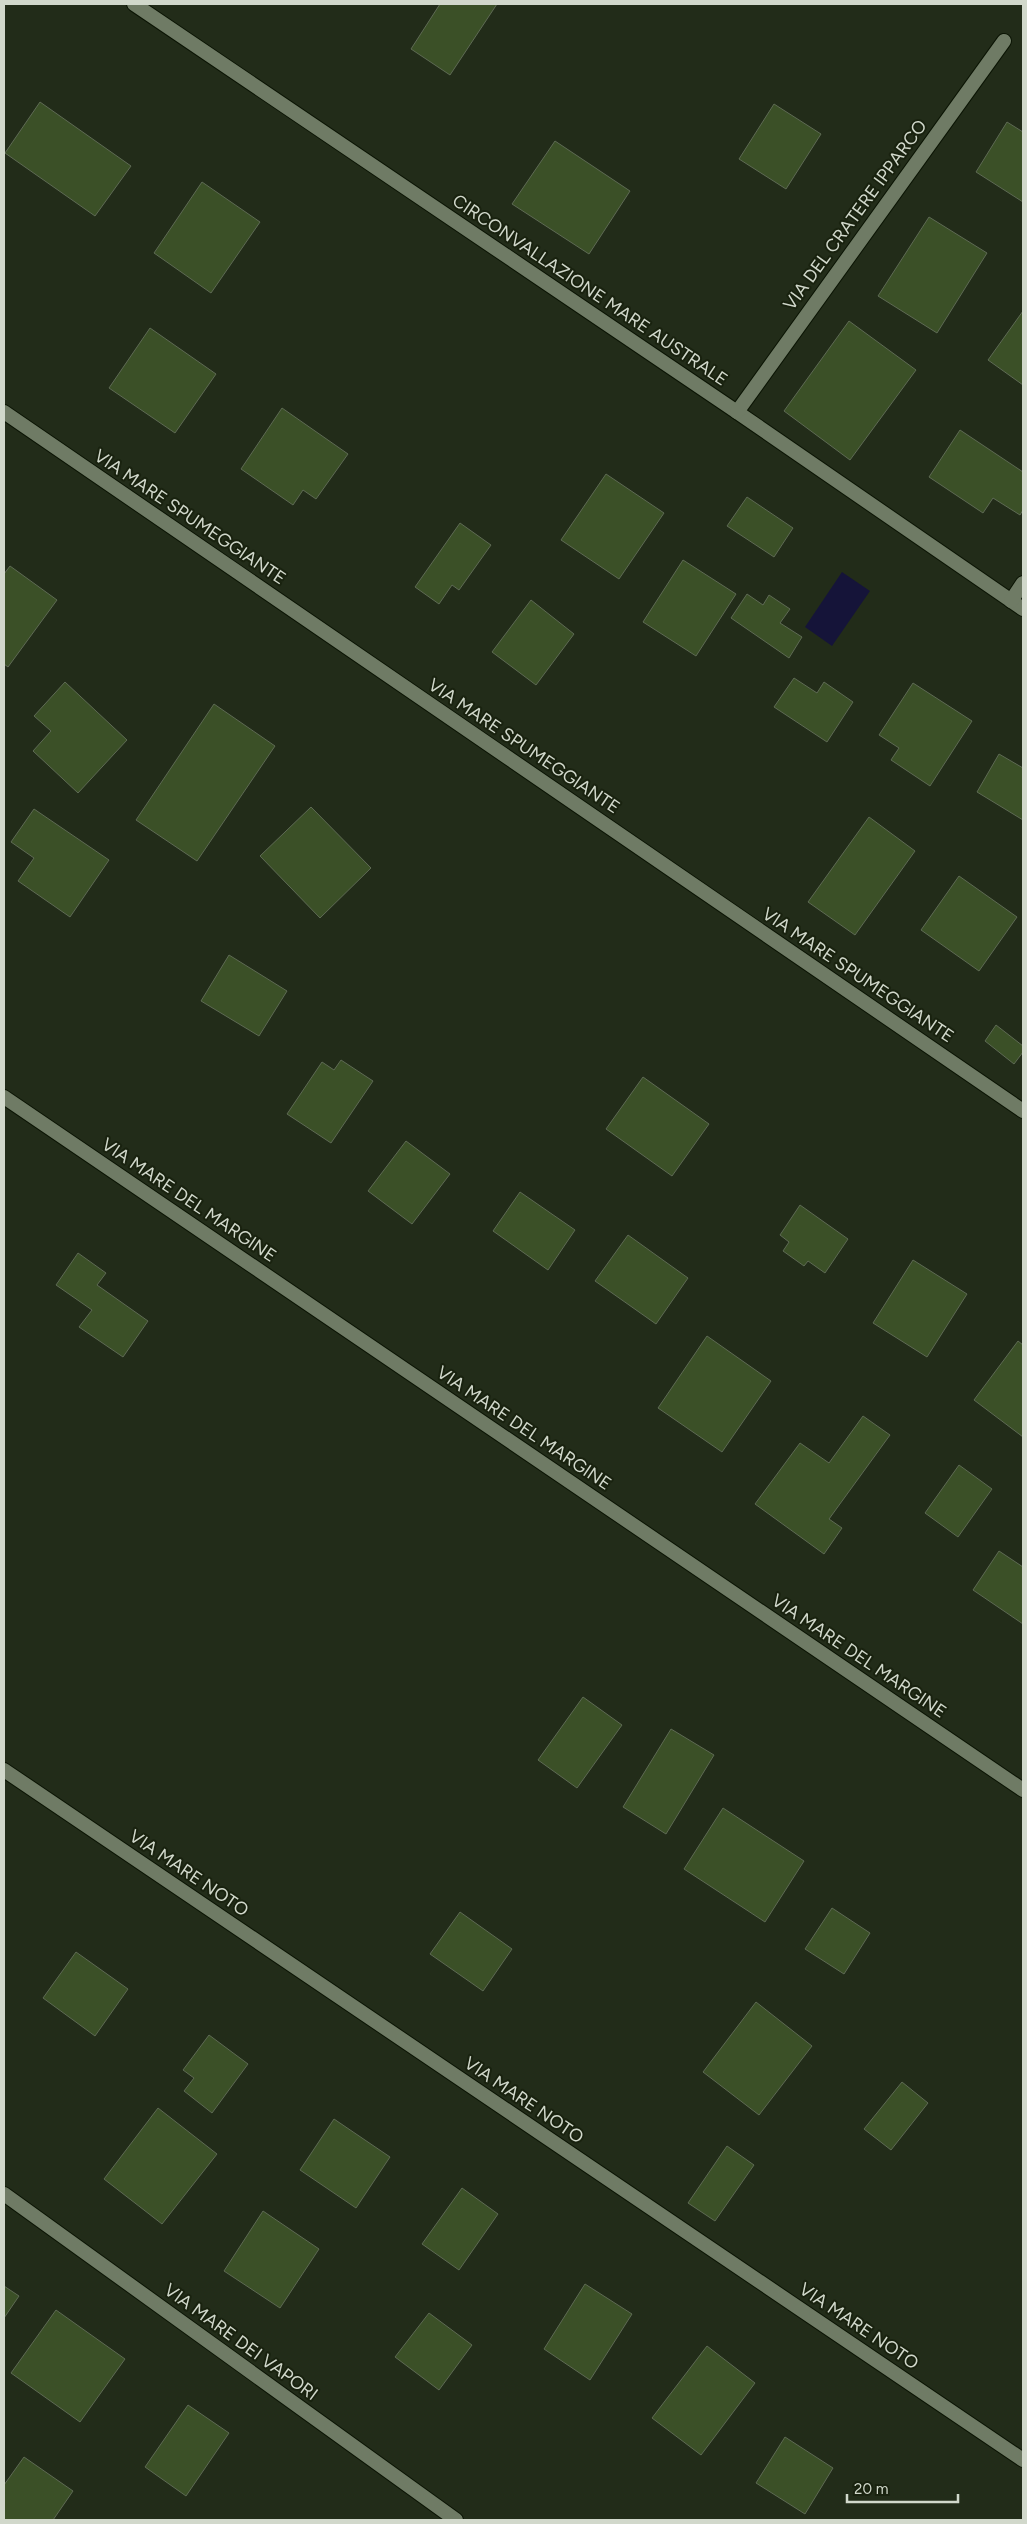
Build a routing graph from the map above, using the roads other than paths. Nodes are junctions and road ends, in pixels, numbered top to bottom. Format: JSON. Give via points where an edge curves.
{"nodes":[{"id":1,"x":134,"y":4,"type":"edge"},
{"id":2,"x":1004,"y":41,"type":"dead end"},
{"id":3,"x":4,"y":412,"type":"edge"},
{"id":4,"x":737,"y":412,"type":"junction"},
{"id":5,"x":1023,"y":583,"type":"edge"},
{"id":6,"x":1011,"y":601,"type":"junction"},
{"id":7,"x":1023,"y":609,"type":"edge"},
{"id":8,"x":4,"y":1097,"type":"edge"},
{"id":9,"x":1023,"y":1111,"type":"edge"},
{"id":10,"x":4,"y":1770,"type":"edge"},
{"id":11,"x":1023,"y":1790,"type":"edge"},
{"id":12,"x":4,"y":2194,"type":"edge"},
{"id":13,"x":1023,"y":2460,"type":"edge"},
{"id":14,"x":456,"y":2520,"type":"edge"}],
"edges":[{"from":1,"to":4,"type":"street","name":"CIRCONVALLAZIONE MARE AUSTRALE"},
{"from":2,"to":4,"type":"street","name":"VIA DEL CRATERE IPPARCO"},
{"from":3,"to":9,"type":"street","name":"VIA MARE SPUMEGGIANTE"},
{"from":4,"to":6,"type":"street","name":"CIRCONVALLAZIONE MARE AUSTRALE"},
{"from":5,"to":6,"type":"street"},
{"from":6,"to":7,"type":"street","name":"CIRCONVALLAZIONE MARE AUSTRALE"},
{"from":8,"to":11,"type":"street","name":"VIA MARE DEL MARGINE"},
{"from":10,"to":13,"type":"street","name":"VIA MARE NOTO"},
{"from":12,"to":14,"type":"street","name":"VIA MARE DEI VAPORI"}]}
